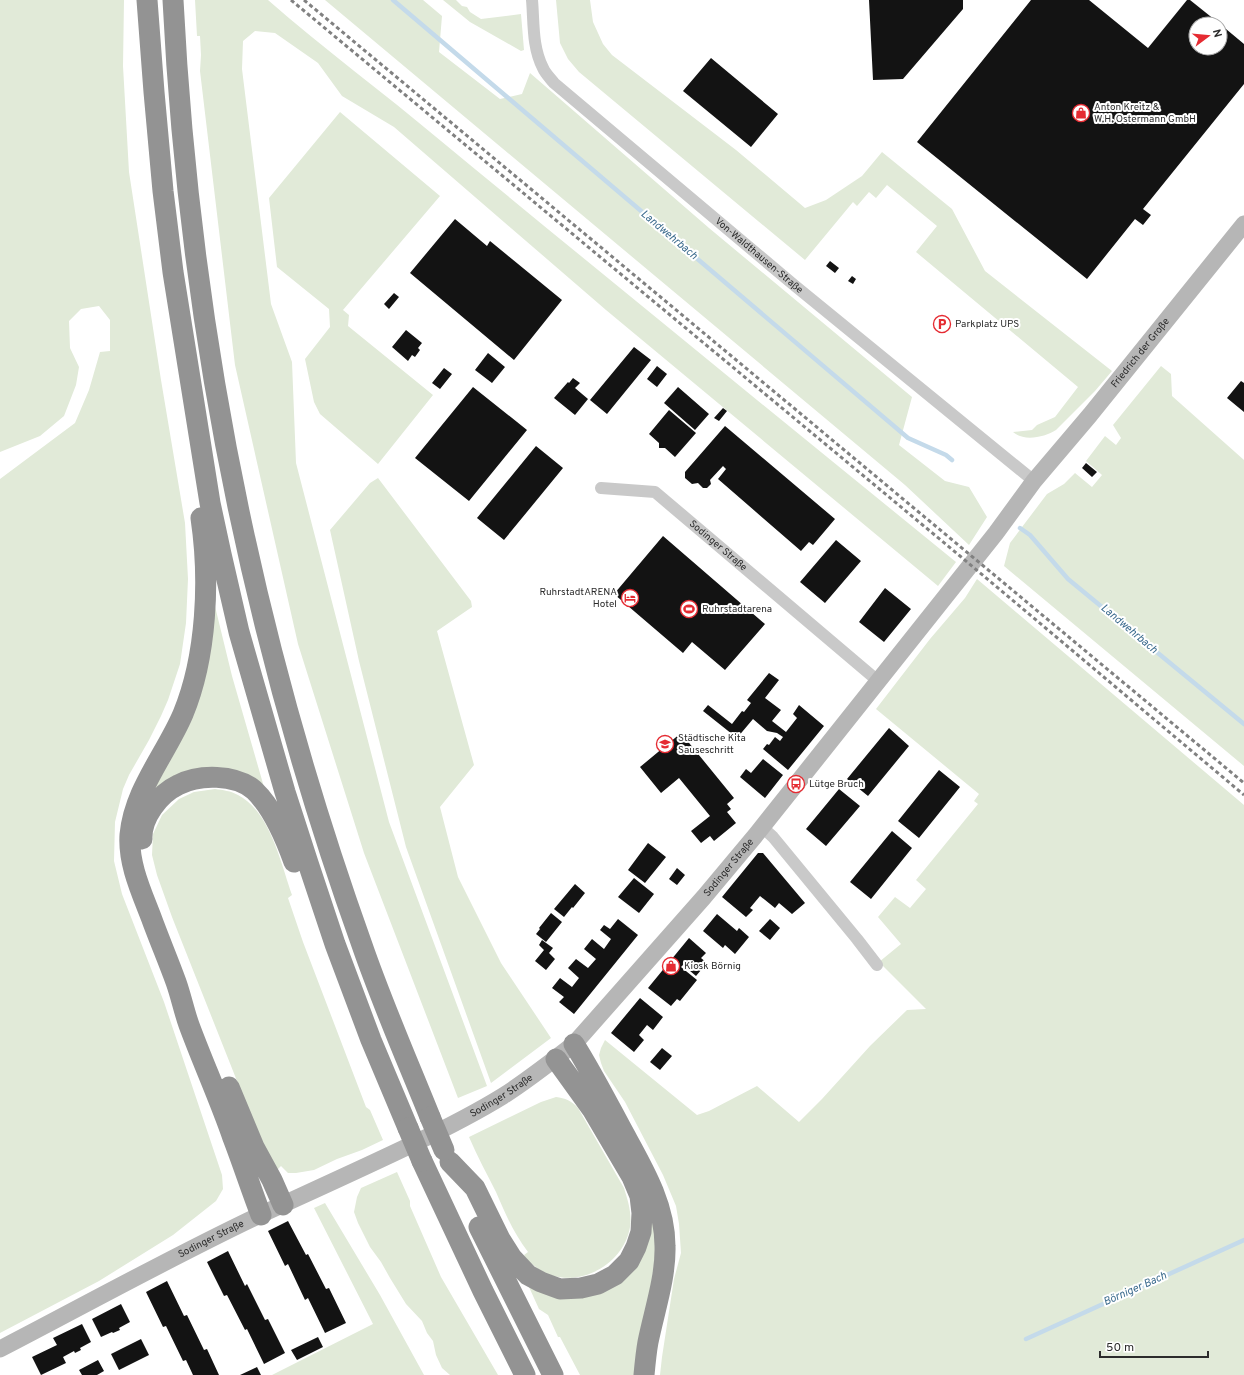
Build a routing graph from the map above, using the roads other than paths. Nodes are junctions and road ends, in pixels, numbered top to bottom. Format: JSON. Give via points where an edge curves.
{"nodes":[{"id":1,"x":147,"y":0,"type":"edge"},
{"id":2,"x":532,"y":0,"type":"edge"},
{"id":3,"x":173,"y":1,"type":"edge"},
{"id":4,"x":1244,"y":224,"type":"edge"},
{"id":5,"x":195,"y":413,"type":"junction"},
{"id":6,"x":1034,"y":481,"type":"junction"},
{"id":7,"x":601,"y":488,"type":"dead end"},
{"id":8,"x":878,"y":681,"type":"junction"},
{"id":9,"x":762,"y":827,"type":"junction"},
{"id":10,"x":335,"y":944,"type":"junction"},
{"id":11,"x":877,"y":965,"type":"dead end"},
{"id":12,"x":574,"y":1044,"type":"junction"},
{"id":13,"x":556,"y":1059,"type":"junction"},
{"id":14,"x":447,"y":1156,"type":"junction"},
{"id":15,"x":283,"y":1205,"type":"junction"},
{"id":16,"x":261,"y":1215,"type":"junction"},
{"id":17,"x":0,"y":1349,"type":"edge"},
{"id":18,"x":525,"y":1375,"type":"edge"},
{"id":19,"x":553,"y":1375,"type":"edge"},
{"id":20,"x":644,"y":1375,"type":"edge"}],
"edges":[{"from":1,"to":5,"type":"highway","via":[[163,191]]},
{"from":2,"to":6,"type":"street","name":"Von-Waldthausen-Straße","via":[[538,55],[543,69],[554,83],[794,285]]},
{"from":3,"to":14,"type":"highway","bridge":true,"via":[[184,150],[195,249],[209,350],[248,554],[283,695],[327,844],[362,946]]},
{"from":4,"to":6,"type":"street","name":"Friedrich der Große"},
{"from":5,"to":10,"type":"highway","via":[[210,503],[239,632],[285,792]]},
{"from":5,"to":16,"type":"highway","via":[[188,447],[202,520],[205,556],[206,596],[203,635],[195,676],[183,714],[135,809],[130,836],[138,884]]},
{"from":6,"to":8,"type":"street","name":"Sodinger Straße","via":[[996,533]]},
{"from":7,"to":8,"type":"street","name":"Sodinger Straße","via":[[655,492]]},
{"from":8,"to":9,"type":"street","name":"Sodinger Straße"},
{"from":9,"to":11,"type":"street","via":[[773,837]]},
{"from":9,"to":12,"type":"street","name":"Sodinger Straße"},
{"from":10,"to":15,"type":"highway","via":[[310,909],[281,830],[268,807],[253,789],[234,780],[216,776],[196,778],[177,785],[162,797],[148,814],[142,833],[142,860],[150,895],[237,1108]]},
{"from":10,"to":18,"type":"highway","bridge":true,"via":[[371,1040],[422,1161],[482,1291]]},
{"from":12,"to":13,"type":"street","name":"Sodinger Straße"},
{"from":12,"to":20,"type":"highway","via":[[646,1174],[656,1196],[663,1224],[666,1247]]},
{"from":13,"to":14,"type":"highway","via":[[592,1109],[632,1177],[640,1196],[640,1237],[629,1261],[615,1275],[598,1284],[560,1289],[528,1275],[512,1258],[500,1239],[475,1188]]},
{"from":13,"to":15,"type":"street","name":"Sodinger Straße","via":[[503,1096],[463,1119]]},
{"from":14,"to":19,"type":"highway","via":[[483,1236]]},
{"from":15,"to":16,"type":"street","name":"Sodinger Straße"},
{"from":16,"to":17,"type":"street","name":"Sodinger Straße","via":[[167,1260]]}]}
